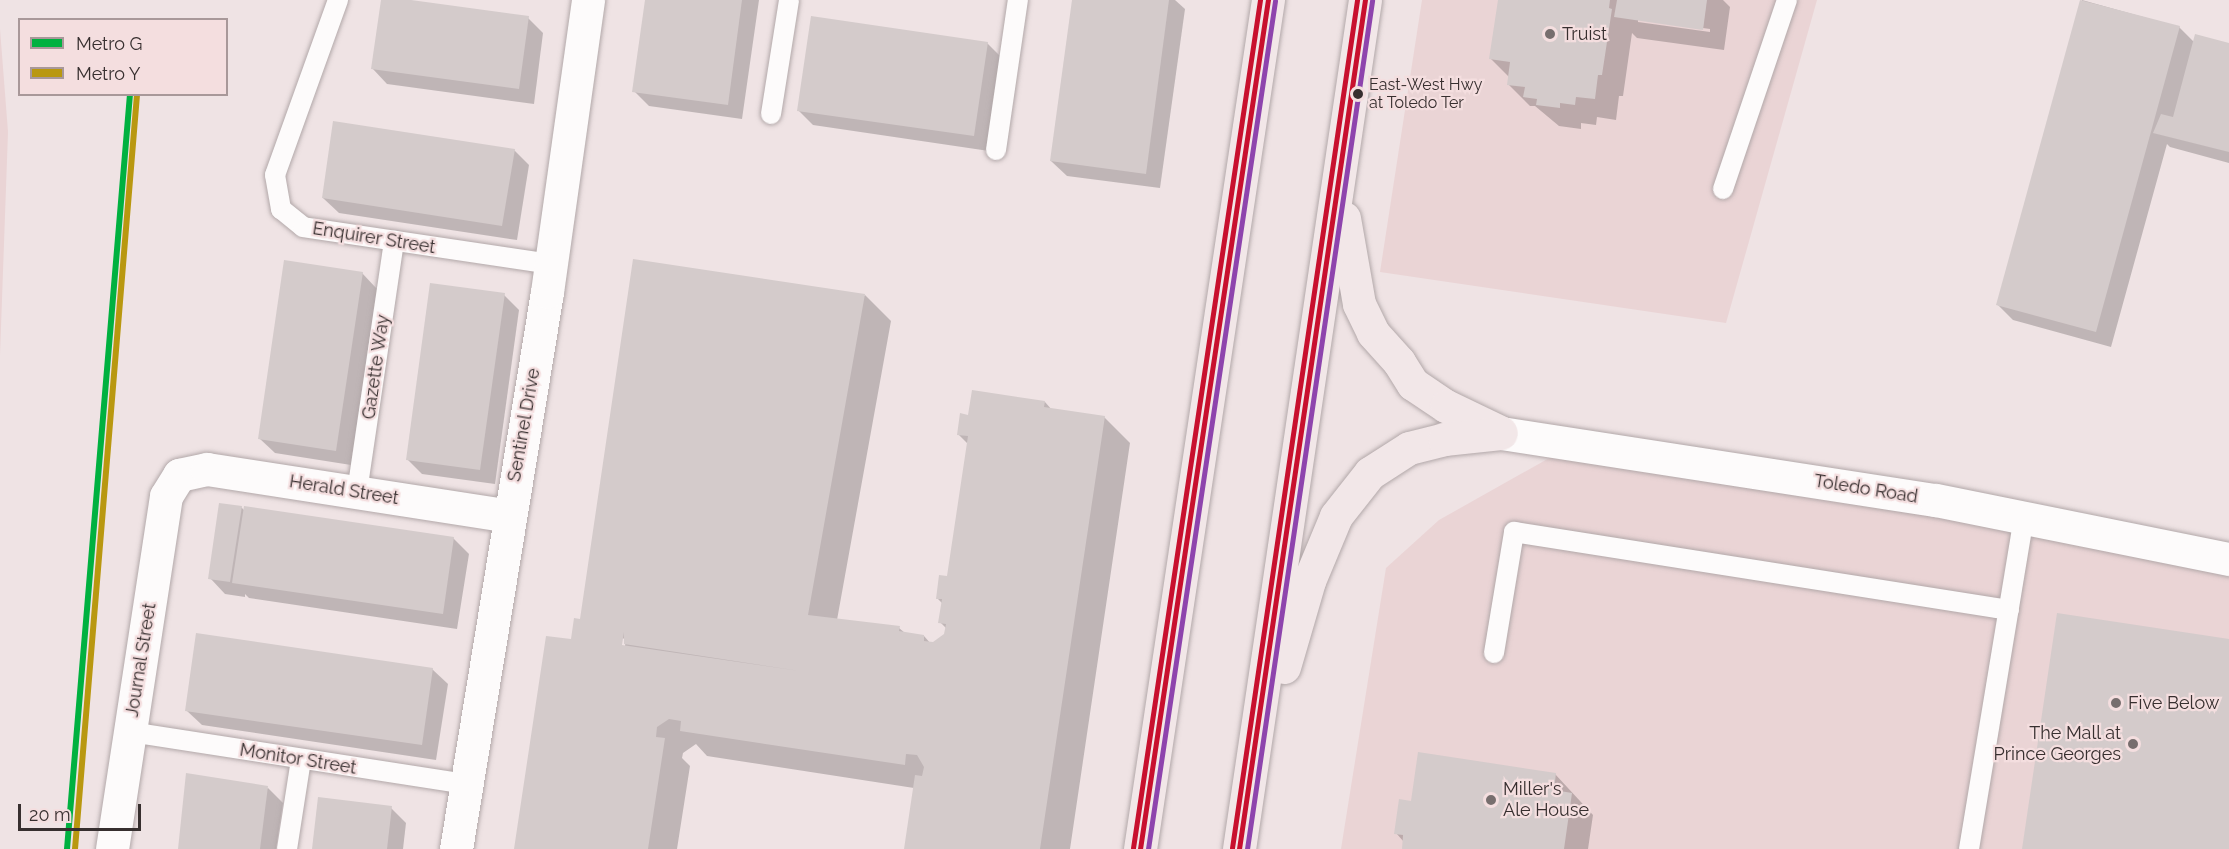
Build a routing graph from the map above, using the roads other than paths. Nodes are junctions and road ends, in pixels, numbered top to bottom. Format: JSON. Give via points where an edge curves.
{"nodes":[{"id":1,"x":338,"y":0,"type":"edge"},
{"id":2,"x":588,"y":0,"type":"edge"},
{"id":3,"x":789,"y":0,"type":"edge"},
{"id":4,"x":1018,"y":0,"type":"edge"},
{"id":5,"x":1268,"y":0,"type":"edge"},
{"id":6,"x":1365,"y":0,"type":"edge"},
{"id":7,"x":1787,"y":0,"type":"edge"},
{"id":8,"x":771,"y":114,"type":"dead end"},
{"id":9,"x":996,"y":150,"type":"dead end"},
{"id":10,"x":1339,"y":186,"type":"junction"},
{"id":11,"x":1723,"y":189,"type":"dead end"},
{"id":12,"x":394,"y":241,"type":"junction"},
{"id":13,"x":550,"y":264,"type":"junction"},
{"id":14,"x":1502,"y":433,"type":"junction"},
{"id":15,"x":179,"y":475,"type":"joint"},
{"id":16,"x":357,"y":492,"type":"junction"},
{"id":17,"x":508,"y":516,"type":"junction"},
{"id":18,"x":2024,"y":518,"type":"junction"},
{"id":19,"x":2229,"y":559,"type":"edge"},
{"id":20,"x":2009,"y":610,"type":"junction"},
{"id":21,"x":1494,"y":653,"type":"dead end"},
{"id":22,"x":130,"y":732,"type":"junction"},
{"id":23,"x":301,"y":760,"type":"junction"},
{"id":24,"x":465,"y":784,"type":"junction"},
{"id":25,"x":1248,"y":788,"type":"junction"},
{"id":26,"x":112,"y":849,"type":"edge"},
{"id":27,"x":287,"y":849,"type":"edge"},
{"id":28,"x":456,"y":849,"type":"edge"},
{"id":29,"x":1140,"y":849,"type":"edge"},
{"id":30,"x":1239,"y":849,"type":"edge"},
{"id":31,"x":1970,"y":849,"type":"edge"}],
"edges":[{"from":1,"to":12,"type":"lane","name":"Enquirer Street","via":[[275,175],[281,209],[303,227]]},
{"from":2,"to":13,"type":"street","name":"Sentinel Drive"},
{"from":3,"to":8,"type":"lane"},
{"from":4,"to":9,"type":"lane"},
{"from":5,"to":29,"type":"main road"},
{"from":6,"to":10,"type":"main road"},
{"from":7,"to":11,"type":"lane"},
{"from":10,"to":14,"type":"main road","via":[[1359,304],[1373,333],[1413,384],[1462,415]]},
{"from":10,"to":25,"type":"main road"},
{"from":12,"to":13,"type":"lane","name":"Enquirer Street"},
{"from":12,"to":16,"type":"lane","name":"Gazette Way"},
{"from":13,"to":17,"type":"street","name":"Sentinel Drive"},
{"from":14,"to":18,"type":"street","name":"Toledo Road","via":[[1936,500]]},
{"from":14,"to":25,"type":"main road","via":[[1444,439],[1409,448],[1370,473],[1336,516],[1309,581]]},
{"from":15,"to":16,"type":"street","name":"Herald Street","via":[[207,468]]},
{"from":15,"to":22,"type":"street","name":"Journal Street","via":[[166,496]]},
{"from":16,"to":17,"type":"street","name":"Herald Street"},
{"from":17,"to":24,"type":"street","name":"Sentinel Drive"},
{"from":18,"to":19,"type":"street","name":"Toledo Road"},
{"from":18,"to":20,"type":"lane"},
{"from":20,"to":21,"type":"lane","via":[[1514,532]]},
{"from":20,"to":31,"type":"lane"},
{"from":22,"to":23,"type":"lane","name":"Monitor Street"},
{"from":22,"to":26,"type":"street","name":"Journal Street"},
{"from":23,"to":24,"type":"lane","name":"Monitor Street"},
{"from":23,"to":27,"type":"lane"},
{"from":24,"to":28,"type":"street","name":"Sentinel Drive"},
{"from":25,"to":30,"type":"main road"}]}
